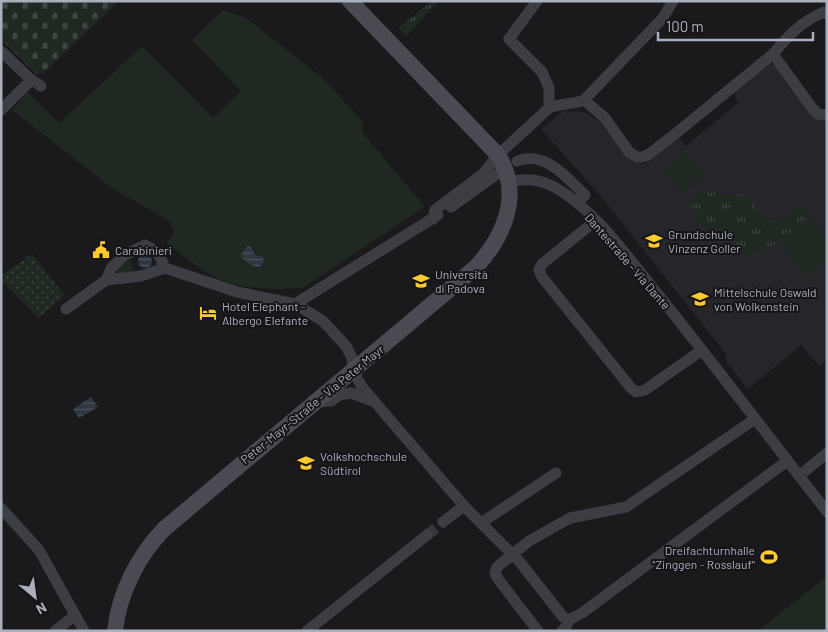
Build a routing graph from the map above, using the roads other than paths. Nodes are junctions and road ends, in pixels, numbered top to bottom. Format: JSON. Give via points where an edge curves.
{"nodes":[{"id":1,"x":350,"y":1,"type":"edge"},
{"id":2,"x":537,"y":1,"type":"edge"},
{"id":3,"x":673,"y":1,"type":"edge"},
{"id":4,"x":827,"y":14,"type":"edge"},
{"id":5,"x":1,"y":51,"type":"edge"},
{"id":6,"x":774,"y":54,"type":"junction"},
{"id":7,"x":584,"y":100,"type":"junction"},
{"id":8,"x":549,"y":108,"type":"junction"},
{"id":9,"x":1,"y":110,"type":"edge"},
{"id":10,"x":827,"y":115,"type":"edge"},
{"id":11,"x":498,"y":155,"type":"junction"},
{"id":12,"x":517,"y":161,"type":"dead end"},
{"id":13,"x":503,"y":178,"type":"junction"},
{"id":14,"x":577,"y":204,"type":"junction"},
{"id":15,"x":433,"y":219,"type":"junction"},
{"id":16,"x":596,"y":221,"type":"junction"},
{"id":17,"x":165,"y":268,"type":"junction"},
{"id":18,"x":106,"y":280,"type":"junction"},
{"id":19,"x":295,"y":304,"type":"junction"},
{"id":20,"x":66,"y":309,"type":"dead end"},
{"id":21,"x":702,"y":350,"type":"junction"},
{"id":22,"x":353,"y":371,"type":"junction"},
{"id":23,"x":373,"y":401,"type":"junction"},
{"id":24,"x":316,"y":402,"type":"junction"},
{"id":25,"x":755,"y":418,"type":"junction"},
{"id":26,"x":827,"y":453,"type":"edge"},
{"id":27,"x":787,"y":461,"type":"junction"},
{"id":28,"x":556,"y":472,"type":"dead end"},
{"id":29,"x":799,"y":476,"type":"junction"},
{"id":30,"x":464,"y":506,"type":"junction"},
{"id":31,"x":1,"y":508,"type":"edge"},
{"id":32,"x":827,"y":512,"type":"edge"},
{"id":33,"x":442,"y":522,"type":"tunnel mouth"},
{"id":34,"x":481,"y":523,"type":"junction"},
{"id":35,"x":427,"y":534,"type":"tunnel mouth"},
{"id":36,"x":513,"y":555,"type":"junction"},
{"id":37,"x":74,"y":616,"type":"junction"},
{"id":38,"x":568,"y":620,"type":"junction"},
{"id":39,"x":55,"y":631,"type":"edge"},
{"id":40,"x":84,"y":631,"type":"edge"},
{"id":41,"x":115,"y":631,"type":"edge"},
{"id":42,"x":307,"y":631,"type":"edge"},
{"id":43,"x":538,"y":631,"type":"edge"},
{"id":44,"x":562,"y":631,"type":"edge"}],
"edges":[{"from":1,"to":11,"type":"main road"},
{"from":2,"to":8,"type":"street","via":[[508,39],[542,72],[549,88]]},
{"from":3,"to":7,"type":"street","via":[[662,20]]},
{"from":4,"to":6,"type":"street","via":[[824,12],[801,25]]},
{"from":5,"to":9,"type":"street","via":[[36,83]]},
{"from":6,"to":7,"type":"street","via":[[642,157],[629,152],[605,118]]},
{"from":6,"to":10,"type":"street","via":[[818,114]]},
{"from":7,"to":8,"type":"street"},
{"from":8,"to":11,"type":"street"},
{"from":11,"to":13,"type":"main road","via":[[503,163]]},
{"from":11,"to":15,"type":"street","via":[[483,174],[435,210]]},
{"from":12,"to":14,"type":"street","via":[[532,158],[553,166],[585,195]]},
{"from":13,"to":14,"type":"street","name":"Dantestraße - Via Dante","via":[[538,180],[556,188]]},
{"from":13,"to":15,"type":"street"},
{"from":13,"to":22,"type":"main road","name":"Peter-Mayr-Straße - Via Peter Mayr","via":[[509,204],[506,220],[487,255],[476,268]]},
{"from":14,"to":16,"type":"street","name":"Dantestraße - Via Dante"},
{"from":15,"to":19,"type":"street"},
{"from":16,"to":21,"type":"street","name":"Dantestraße - Via Dante"},
{"from":16,"to":21,"type":"street","via":[[542,264],[539,270],[631,388],[636,392],[645,390]]},
{"from":17,"to":18,"type":"street","via":[[142,276]]},
{"from":17,"to":18,"type":"street","via":[[160,255],[145,245],[125,255],[112,267]]},
{"from":17,"to":19,"type":"street","via":[[237,292]]},
{"from":18,"to":20,"type":"street"},
{"from":19,"to":22,"type":"street","via":[[320,318],[346,346],[352,358]]},
{"from":21,"to":25,"type":"street","name":"Dantestraße - Via Dante"},
{"from":22,"to":23,"type":"street"},
{"from":22,"to":24,"type":"main road","name":"Peter-Mayr-Straße - Via Peter Mayr"},
{"from":23,"to":24,"type":"street","via":[[352,393],[339,395],[331,401]]},
{"from":23,"to":30,"type":"street"},
{"from":24,"to":41,"type":"main road","name":"Peter-Mayr-Straße - Via Peter Mayr","via":[[156,537],[136,565],[127,585]]},
{"from":25,"to":27,"type":"street","name":"Dantestraße - Via Dante"},
{"from":25,"to":36,"type":"street","via":[[626,507],[570,518],[529,541]]},
{"from":26,"to":29,"type":"street"},
{"from":27,"to":29,"type":"street","name":"Dantestraße - Via Dante"},
{"from":27,"to":38,"type":"street","via":[[582,613]]},
{"from":28,"to":34,"type":"street"},
{"from":29,"to":32,"type":"street","name":"Dantestraße - Via Dante"},
{"from":30,"to":33,"type":"street"},
{"from":30,"to":34,"type":"street"},
{"from":31,"to":37,"type":"street","via":[[39,550]]},
{"from":34,"to":36,"type":"street"},
{"from":35,"to":42,"type":"street"},
{"from":36,"to":38,"type":"street"},
{"from":36,"to":43,"type":"street","via":[[497,567],[495,573]]},
{"from":37,"to":39,"type":"street"},
{"from":37,"to":40,"type":"street"},
{"from":38,"to":44,"type":"street"}]}
